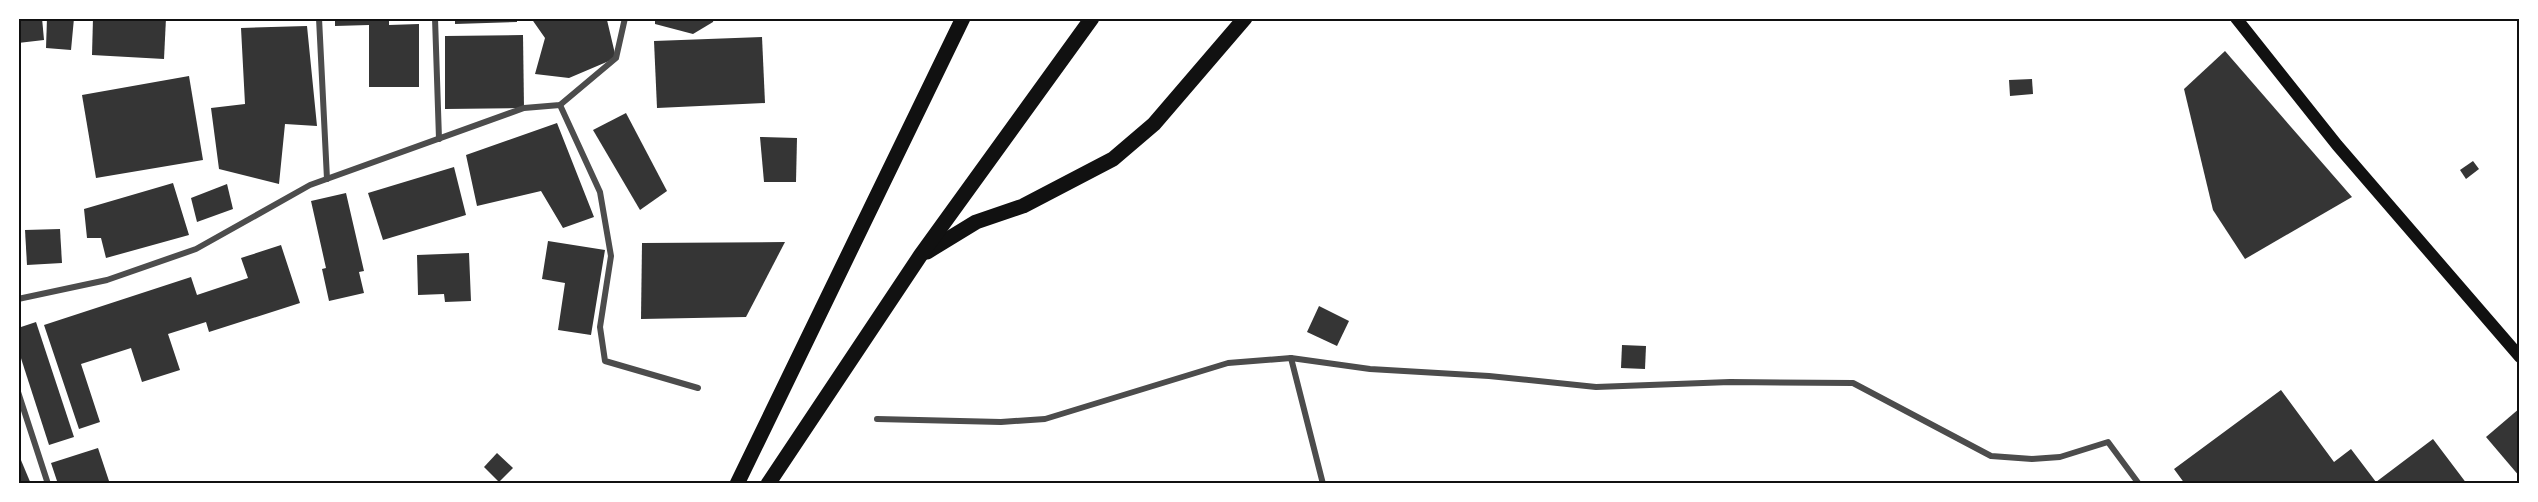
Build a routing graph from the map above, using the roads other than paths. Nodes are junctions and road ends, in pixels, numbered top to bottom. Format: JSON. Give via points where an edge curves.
{"nodes":[{"id":1,"x":319,"y":18,"type":"edge"},
{"id":2,"x":435,"y":18,"type":"edge"},
{"id":3,"x":625,"y":18,"type":"edge"},
{"id":4,"x":963,"y":18,"type":"edge"},
{"id":5,"x":1092,"y":18,"type":"edge"},
{"id":6,"x":1245,"y":18,"type":"edge"},
{"id":7,"x":2236,"y":18,"type":"edge"},
{"id":8,"x":560,"y":105,"type":"junction"},
{"id":9,"x":439,"y":139,"type":"junction"},
{"id":10,"x":327,"y":179,"type":"junction"},
{"id":11,"x":920,"y":256,"type":"junction"},
{"id":12,"x":18,"y":299,"type":"edge"},
{"id":13,"x":2520,"y":357,"type":"edge"},
{"id":14,"x":1291,"y":358,"type":"junction"},
{"id":15,"x":698,"y":388,"type":"dead end"},
{"id":16,"x":18,"y":392,"type":"edge"},
{"id":17,"x":877,"y":419,"type":"dead end"},
{"id":18,"x":48,"y":484,"type":"edge"},
{"id":19,"x":737,"y":484,"type":"edge"},
{"id":20,"x":768,"y":484,"type":"edge"},
{"id":21,"x":1323,"y":484,"type":"edge"},
{"id":22,"x":2139,"y":484,"type":"edge"}],
"edges":[{"from":1,"to":10,"type":"street"},
{"from":2,"to":9,"type":"street"},
{"from":3,"to":8,"type":"street","via":[[616,58]]},
{"from":4,"to":19,"type":"main road"},
{"from":5,"to":11,"type":"main road"},
{"from":6,"to":11,"type":"main road","via":[[1154,124],[1113,159],[1023,206],[976,222]]},
{"from":7,"to":13,"type":"main road","via":[[2337,145]]},
{"from":8,"to":9,"type":"street","via":[[524,108]]},
{"from":8,"to":15,"type":"street","via":[[602,203],[611,256],[600,327],[605,361]]},
{"from":9,"to":10,"type":"street"},
{"from":10,"to":12,"type":"street","via":[[196,249],[107,280]]},
{"from":11,"to":20,"type":"main road"},
{"from":14,"to":17,"type":"street","via":[[1228,363],[1045,419]]},
{"from":14,"to":21,"type":"street"},
{"from":14,"to":22,"type":"street","via":[[1370,369],[1596,387],[1853,383],[1990,456],[2060,457],[2108,442]]},
{"from":16,"to":18,"type":"street"}]}
